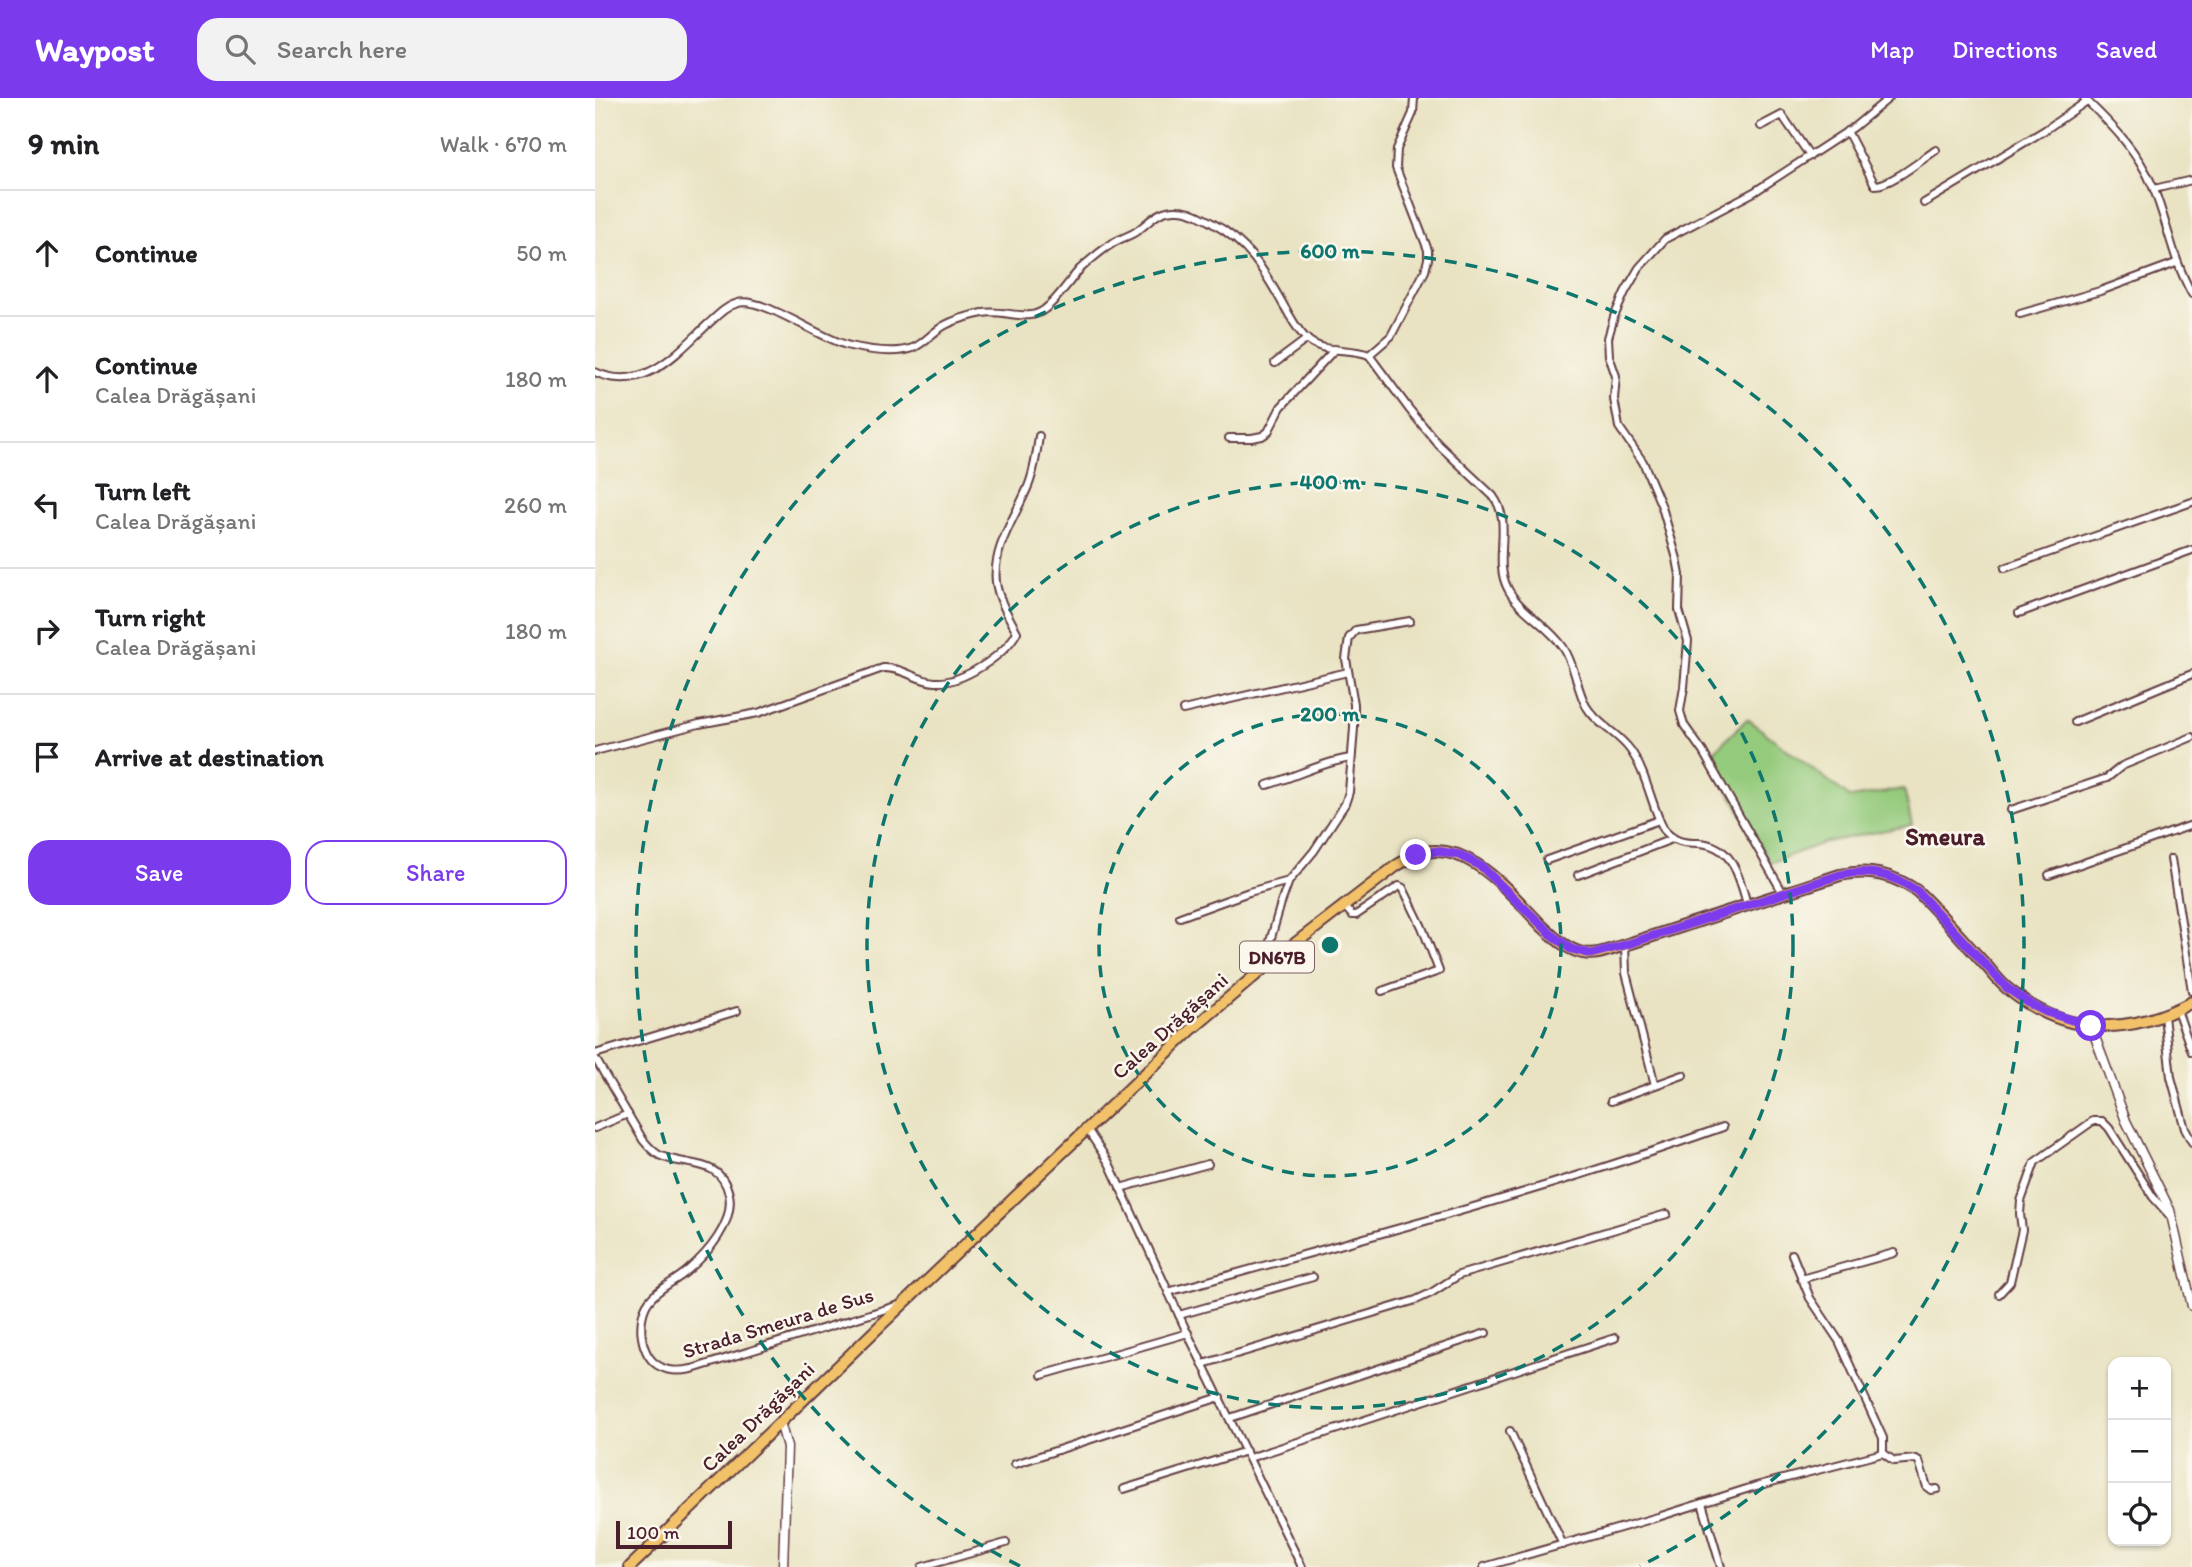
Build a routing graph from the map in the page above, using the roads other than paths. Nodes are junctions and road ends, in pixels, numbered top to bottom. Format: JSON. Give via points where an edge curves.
{"nodes":[{"id":1,"x":1414,"y":98,"type":"edge"},
{"id":2,"x":1889,"y":98,"type":"edge"},
{"id":3,"x":2085,"y":99,"type":"edge"},
{"id":4,"x":1761,"y":126,"type":"dead end"},
{"id":5,"x":1847,"y":131,"type":"junction"},
{"id":6,"x":1936,"y":150,"type":"dead end"},
{"id":7,"x":1810,"y":156,"type":"junction"},
{"id":8,"x":2192,"y":180,"type":"edge"},
{"id":9,"x":2154,"y":189,"type":"junction"},
{"id":10,"x":1924,"y":202,"type":"dead end"},
{"id":11,"x":2176,"y":263,"type":"junction"},
{"id":12,"x":2192,"y":294,"type":"edge"},
{"id":13,"x":2020,"y":314,"type":"dead end"},
{"id":14,"x":1307,"y":339,"type":"junction"},
{"id":15,"x":1335,"y":349,"type":"junction"},
{"id":16,"x":1369,"y":355,"type":"junction"},
{"id":17,"x":1275,"y":363,"type":"dead end"},
{"id":18,"x":595,"y":372,"type":"edge"},
{"id":19,"x":1039,"y":436,"type":"dead end"},
{"id":20,"x":1229,"y":438,"type":"dead end"},
{"id":21,"x":2192,"y":502,"type":"edge"},
{"id":22,"x":2192,"y":550,"type":"edge"},
{"id":23,"x":2005,"y":568,"type":"dead end"},
{"id":24,"x":2019,"y":613,"type":"dead end"},
{"id":25,"x":1410,"y":621,"type":"dead end"},
{"id":26,"x":1348,"y":672,"type":"junction"},
{"id":27,"x":2192,"y":674,"type":"edge"},
{"id":28,"x":1183,"y":710,"type":"dead end"},
{"id":29,"x":2075,"y":722,"type":"dead end"},
{"id":30,"x":2192,"y":737,"type":"edge"},
{"id":31,"x":595,"y":751,"type":"edge"},
{"id":32,"x":1351,"y":758,"type":"junction"},
{"id":33,"x":1267,"y":785,"type":"dead end"},
{"id":34,"x":2011,"y":810,"type":"dead end"},
{"id":35,"x":1658,"y":820,"type":"junction"},
{"id":36,"x":2192,"y":825,"type":"edge"},
{"id":37,"x":1672,"y":839,"type":"junction"},
{"id":38,"x":2171,"y":859,"type":"dead end"},
{"id":39,"x":1547,"y":860,"type":"dead end"},
{"id":40,"x":1578,"y":875,"type":"dead end"},
{"id":41,"x":2049,"y":875,"type":"dead end"},
{"id":42,"x":1289,"y":881,"type":"junction"},
{"id":43,"x":1783,"y":893,"type":"junction"},
{"id":44,"x":1747,"y":904,"type":"junction"},
{"id":45,"x":1344,"y":906,"type":"junction"},
{"id":46,"x":1180,"y":918,"type":"dead end"},
{"id":47,"x":1625,"y":945,"type":"junction"},
{"id":48,"x":1271,"y":962,"type":"junction"},
{"id":49,"x":1382,"y":991,"type":"dead end"},
{"id":50,"x":2192,"y":991,"type":"edge"},
{"id":51,"x":2192,"y":1002,"type":"edge"},
{"id":52,"x":2177,"y":1010,"type":"junction"},
{"id":53,"x":737,"y":1011,"type":"dead end"},
{"id":54,"x":2164,"y":1016,"type":"junction"},
{"id":55,"x":2091,"y":1026,"type":"junction"},
{"id":56,"x":2192,"y":1052,"type":"edge"},
{"id":57,"x":595,"y":1056,"type":"edge"},
{"id":58,"x":1683,"y":1075,"type":"dead end"},
{"id":59,"x":1654,"y":1085,"type":"junction"},
{"id":60,"x":1611,"y":1101,"type":"dead end"},
{"id":61,"x":628,"y":1114,"type":"junction"},
{"id":62,"x":1723,"y":1127,"type":"dead end"},
{"id":63,"x":595,"y":1128,"type":"edge"},
{"id":64,"x":1087,"y":1129,"type":"junction"},
{"id":65,"x":2192,"y":1142,"type":"edge"},
{"id":66,"x":1208,"y":1164,"type":"dead end"},
{"id":67,"x":1120,"y":1188,"type":"junction"},
{"id":68,"x":1667,"y":1214,"type":"dead end"},
{"id":69,"x":2173,"y":1220,"type":"junction"},
{"id":70,"x":1894,"y":1253,"type":"dead end"},
{"id":71,"x":1792,"y":1254,"type":"dead end"},
{"id":72,"x":1313,"y":1277,"type":"dead end"},
{"id":73,"x":1801,"y":1279,"type":"junction"},
{"id":74,"x":1168,"y":1292,"type":"junction"},
{"id":75,"x":1999,"y":1294,"type":"dead end"},
{"id":76,"x":903,"y":1304,"type":"junction"},
{"id":77,"x":2192,"y":1306,"type":"edge"},
{"id":78,"x":1179,"y":1315,"type":"junction"},
{"id":79,"x":1188,"y":1333,"type":"junction"},
{"id":80,"x":1486,"y":1333,"type":"dead end"},
{"id":81,"x":1615,"y":1338,"type":"dead end"},
{"id":82,"x":1203,"y":1364,"type":"junction"},
{"id":83,"x":1042,"y":1375,"type":"dead end"},
{"id":84,"x":1220,"y":1397,"type":"junction"},
{"id":85,"x":1230,"y":1418,"type":"junction"},
{"id":86,"x":780,"y":1422,"type":"junction"},
{"id":87,"x":1510,"y":1431,"type":"dead end"},
{"id":88,"x":1883,"y":1453,"type":"junction"},
{"id":89,"x":1248,"y":1454,"type":"junction"},
{"id":90,"x":1015,"y":1464,"type":"dead end"},
{"id":91,"x":1124,"y":1489,"type":"dead end"},
{"id":92,"x":1937,"y":1489,"type":"dead end"},
{"id":93,"x":1702,"y":1503,"type":"junction"},
{"id":94,"x":1006,"y":1543,"type":"dead end"},
{"id":95,"x":1563,"y":1545,"type":"junction"},
{"id":96,"x":630,"y":1567,"type":"edge"},
{"id":97,"x":783,"y":1567,"type":"edge"},
{"id":98,"x":922,"y":1567,"type":"edge"},
{"id":99,"x":1302,"y":1567,"type":"edge"},
{"id":100,"x":1484,"y":1567,"type":"edge"},
{"id":101,"x":1720,"y":1567,"type":"edge"}],
"edges":[{"from":1,"to":16,"type":"street","via":[[1413,113],[1397,149],[1396,168],[1428,259],[1391,336]]},
{"from":2,"to":5,"type":"street"},
{"from":3,"to":9,"type":"street","via":[[2135,152]]},
{"from":3,"to":10,"type":"street","via":[[2045,130]]},
{"from":4,"to":7,"type":"street","via":[[1782,115]]},
{"from":5,"to":6,"type":"street","via":[[1879,186]]},
{"from":5,"to":7,"type":"street"},
{"from":7,"to":43,"type":"street","via":[[1665,239],[1625,292],[1608,338],[1619,427],[1652,483],[1680,575],[1679,610],[1689,652],[1679,710]]},
{"from":8,"to":9,"type":"street"},
{"from":9,"to":11,"type":"street"},
{"from":11,"to":12,"type":"street"},
{"from":11,"to":13,"type":"street"},
{"from":14,"to":15,"type":"street"},
{"from":14,"to":17,"type":"street"},
{"from":14,"to":18,"type":"street","via":[[1253,255],[1219,227],[1179,210],[1159,213],[1104,249],[1044,310],[1025,316],[984,313],[949,323],[911,349],[861,348],[837,342],[748,301],[727,307],[666,362],[641,375],[615,379]]},
{"from":15,"to":16,"type":"street"},
{"from":15,"to":20,"type":"street","via":[[1281,407],[1268,432]]},
{"from":16,"to":35,"type":"street","via":[[1439,445],[1498,503],[1508,590],[1567,652],[1589,711],[1637,762]]},
{"from":19,"to":31,"type":"street","via":[[1029,485],[996,568],[999,596],[1017,632],[999,654],[960,677],[937,682],[883,668],[758,713]]},
{"from":21,"to":23,"type":"street"},
{"from":22,"to":24,"type":"street"},
{"from":25,"to":26,"type":"street","via":[[1356,630],[1349,638]]},
{"from":26,"to":28,"type":"street"},
{"from":26,"to":32,"type":"street","via":[[1354,704]]},
{"from":27,"to":29,"type":"street"},
{"from":30,"to":34,"type":"street","via":[[2122,766],[2107,778]]},
{"from":32,"to":33,"type":"street"},
{"from":32,"to":42,"type":"street","via":[[1345,804]]},
{"from":35,"to":37,"type":"street"},
{"from":35,"to":39,"type":"street"},
{"from":36,"to":41,"type":"street"},
{"from":37,"to":40,"type":"street"},
{"from":37,"to":44,"type":"street","via":[[1710,844],[1729,856]]},
{"from":38,"to":50,"type":"street"},
{"from":42,"to":46,"type":"street"},
{"from":42,"to":48,"type":"street","via":[[1267,952]]},
{"from":43,"to":44,"type":"main road","name":"Calea Drăgășani","number":"DN67B"},
{"from":43,"to":55,"type":"main road","name":"Calea Drăgășani","number":"DN67B","via":[[1856,872],[1893,877],[1917,891],[2007,988],[2032,1005]]},
{"from":44,"to":47,"type":"main road","name":"Calea Drăgășani","number":"DN67B"},
{"from":45,"to":47,"type":"main road","name":"Calea Drăgășani","number":"DN67B","via":[[1396,866],[1437,851],[1460,855],[1482,867],[1571,949],[1591,954]]},
{"from":45,"to":48,"type":"main road","name":"Calea Drăgășani","number":"DN67B"},
{"from":45,"to":49,"type":"street","via":[[1356,915],[1399,886],[1422,927],[1439,971]]},
{"from":47,"to":59,"type":"street","via":[[1626,973]]},
{"from":48,"to":64,"type":"main road","name":"Calea Drăgășani","number":"DN67B"},
{"from":51,"to":52,"type":"main road","number":"DN67B"},
{"from":52,"to":54,"type":"main road","number":"DN67B"},
{"from":52,"to":56,"type":"street"},
{"from":53,"to":57,"type":"street"},
{"from":54,"to":55,"type":"main road","number":"DN67B","via":[[2125,1026]]},
{"from":54,"to":65,"type":"street","via":[[2171,1077]]},
{"from":55,"to":69,"type":"street","via":[[2126,1121]]},
{"from":57,"to":61,"type":"street","name":"Strada Smeura de Sus"},
{"from":58,"to":59,"type":"street"},
{"from":59,"to":60,"type":"street"},
{"from":61,"to":63,"type":"street"},
{"from":61,"to":76,"type":"street","name":"Strada Smeura de Sus","via":[[651,1149],[709,1168],[724,1181],[729,1195],[729,1214],[714,1241],[686,1273],[657,1292],[643,1311],[643,1340],[657,1366],[692,1369]]},
{"from":62,"to":74,"type":"street","via":[[1639,1157]]},
{"from":64,"to":67,"type":"street"},
{"from":64,"to":76,"type":"main road","name":"Calea Drăgășani","number":"DN67B"},
{"from":66,"to":67,"type":"street"},
{"from":67,"to":74,"type":"street"},
{"from":68,"to":82,"type":"street","via":[[1459,1275],[1416,1300]]},
{"from":69,"to":75,"type":"street","via":[[2109,1128],[2102,1121],[2093,1121],[2035,1162],[2021,1201],[2022,1230],[2010,1282]]},
{"from":69,"to":77,"type":"street"},
{"from":70,"to":73,"type":"street"},
{"from":71,"to":73,"type":"street"},
{"from":72,"to":78,"type":"street"},
{"from":73,"to":88,"type":"street","via":[[1844,1352],[1882,1438]]},
{"from":74,"to":78,"type":"street"},
{"from":76,"to":86,"type":"main road","name":"Calea Drăgășani","number":"DN67B"},
{"from":78,"to":79,"type":"street"},
{"from":79,"to":82,"type":"street"},
{"from":79,"to":83,"type":"street"},
{"from":80,"to":85,"type":"street"},
{"from":81,"to":89,"type":"street"},
{"from":82,"to":84,"type":"street"},
{"from":84,"to":85,"type":"street"},
{"from":84,"to":90,"type":"street"},
{"from":85,"to":89,"type":"street"},
{"from":86,"to":96,"type":"main road","name":"Calea Drăgășani","number":"DN67B"},
{"from":86,"to":97,"type":"street","via":[[787,1447]]},
{"from":87,"to":95,"type":"street"},
{"from":88,"to":92,"type":"street","via":[[1893,1461],[1916,1459],[1927,1488]]},
{"from":88,"to":93,"type":"street"},
{"from":89,"to":91,"type":"street"},
{"from":89,"to":99,"type":"street"},
{"from":93,"to":95,"type":"street"},
{"from":93,"to":101,"type":"street"},
{"from":94,"to":98,"type":"street"},
{"from":95,"to":100,"type":"street"}]}
